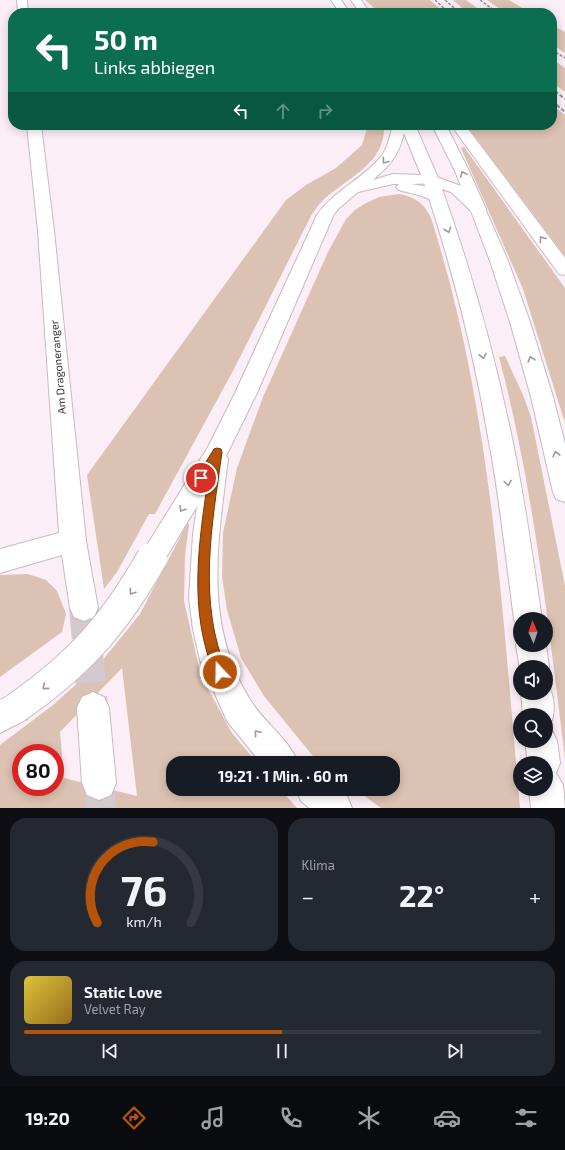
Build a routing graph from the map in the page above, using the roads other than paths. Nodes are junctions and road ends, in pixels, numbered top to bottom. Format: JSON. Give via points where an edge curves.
{"nodes":[{"id":1,"x":35,"y":130,"type":"edge"},
{"id":2,"x":398,"y":130,"type":"edge"},
{"id":3,"x":410,"y":130,"type":"edge"},
{"id":4,"x":442,"y":130,"type":"edge"},
{"id":5,"x":462,"y":130,"type":"edge"},
{"id":6,"x":434,"y":189,"type":"junction"},
{"id":7,"x":349,"y":192,"type":"junction"},
{"id":8,"x":478,"y":210,"type":"junction"},
{"id":9,"x":318,"y":233,"type":"junction"},
{"id":10,"x":565,"y":270,"type":"edge"},
{"id":11,"x":217,"y":452,"type":"junction"},
{"id":12,"x":565,"y":492,"type":"edge"},
{"id":13,"x":73,"y":541,"type":"junction"},
{"id":14,"x":0,"y":561,"type":"edge"},
{"id":15,"x":84,"y":608,"type":"tunnel mouth"},
{"id":16,"x":527,"y":612,"type":"edge"},
{"id":17,"x":92,"y":708,"type":"tunnel mouth"},
{"id":18,"x":8,"y":712,"type":"edge"},
{"id":19,"x":276,"y":756,"type":"edge"},
{"id":20,"x":99,"y":783,"type":"tunnel mouth"},
{"id":21,"x":321,"y":796,"type":"edge"},
{"id":22,"x":547,"y":796,"type":"edge"},
{"id":23,"x":335,"y":808,"type":"edge"},
{"id":24,"x":548,"y":808,"type":"edge"}],
"edges":[{"from":1,"to":13,"type":"main road","name":"Am Dragoneranger"},
{"from":2,"to":7,"type":"main road","one_way":true,"via":[[386,161]]},
{"from":3,"to":6,"type":"main road"},
{"from":8,"to":4,"type":"main road","one_way":true},
{"from":10,"to":5,"type":"main road","one_way":true},
{"from":6,"to":7,"type":"main road","via":[[393,180]]},
{"from":6,"to":8,"type":"main road","via":[[456,189]]},
{"from":6,"to":9,"type":"main road","via":[[423,191],[387,187],[374,191],[350,203]]},
{"from":6,"to":16,"type":"main road","one_way":true,"via":[[454,247],[482,349],[508,481]]},
{"from":7,"to":9,"type":"main road","via":[[328,211]]},
{"from":12,"to":8,"type":"main road","one_way":true,"via":[[542,397],[520,322]]},
{"from":9,"to":11,"type":"main road"},
{"from":11,"to":18,"type":"main road","one_way":true,"bridge":true,"via":[[124,604],[96,640],[59,675]]},
{"from":19,"to":11,"type":"main road","one_way":true,"via":[[238,710],[215,660],[207,629],[203,598],[204,558]]},
{"from":13,"to":14,"type":"main road"},
{"from":13,"to":15,"type":"main road","name":"Am Dragoneranger"},
{"from":17,"to":20,"type":"main road"},
{"from":21,"to":23,"type":"main road"},
{"from":22,"to":24,"type":"main road"}]}
